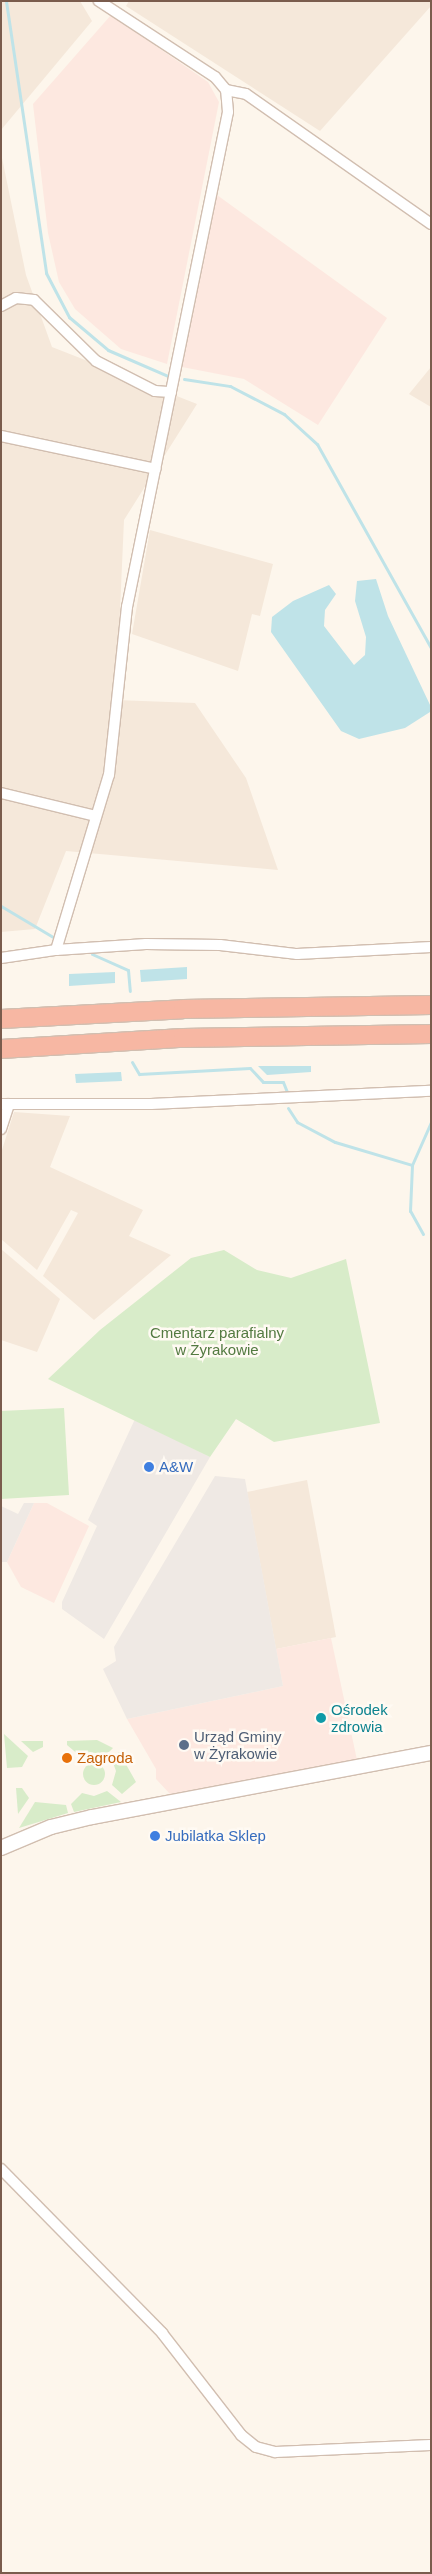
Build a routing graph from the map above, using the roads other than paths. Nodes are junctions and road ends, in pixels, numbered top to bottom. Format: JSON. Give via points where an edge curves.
{"nodes":[{"id":1,"x":99,"y":1,"type":"edge"},
{"id":2,"x":226,"y":90,"type":"junction"},
{"id":3,"x":431,"y":224,"type":"edge"},
{"id":4,"x":1,"y":306,"type":"edge"},
{"id":5,"x":171,"y":392,"type":"junction"},
{"id":6,"x":1,"y":436,"type":"edge"},
{"id":7,"x":156,"y":469,"type":"junction"},
{"id":8,"x":1,"y":793,"type":"edge"},
{"id":9,"x":95,"y":816,"type":"junction"},
{"id":10,"x":431,"y":947,"type":"edge"},
{"id":11,"x":56,"y":950,"type":"junction"},
{"id":12,"x":1,"y":958,"type":"edge"},
{"id":13,"x":431,"y":1005,"type":"edge"},
{"id":14,"x":1,"y":1020,"type":"edge"},
{"id":15,"x":431,"y":1034,"type":"edge"},
{"id":16,"x":1,"y":1049,"type":"edge"},
{"id":17,"x":431,"y":1091,"type":"edge"},
{"id":18,"x":5,"y":1104,"type":"edge"},
{"id":19,"x":1,"y":1130,"type":"edge"},
{"id":20,"x":431,"y":1753,"type":"edge"},
{"id":21,"x":1,"y":1848,"type":"edge"},
{"id":22,"x":1,"y":2169,"type":"edge"},
{"id":23,"x":431,"y":2445,"type":"edge"}],
"edges":[{"from":1,"to":2,"type":"street","via":[[215,77]]},
{"from":2,"to":3,"type":"street","via":[[246,94]]},
{"from":2,"to":5,"type":"street","via":[[228,112]]},
{"from":4,"to":5,"type":"street","via":[[16,298],[34,300],[96,361],[155,391]]},
{"from":5,"to":7,"type":"street"},
{"from":6,"to":7,"type":"street"},
{"from":7,"to":9,"type":"street","via":[[127,607],[116,736]]},
{"from":8,"to":9,"type":"street"},
{"from":9,"to":11,"type":"street"},
{"from":10,"to":11,"type":"street","via":[[297,954],[220,945]]},
{"from":11,"to":12,"type":"street"},
{"from":13,"to":14,"type":"highway","via":[[184,1009]]},
{"from":15,"to":16,"type":"highway","via":[[183,1038]]},
{"from":17,"to":18,"type":"street","via":[[151,1104]]},
{"from":18,"to":19,"type":"street"},
{"from":20,"to":21,"type":"street","via":[[84,1819],[51,1827]]},
{"from":22,"to":23,"type":"street","via":[[162,2333],[241,2435],[256,2447],[275,2452]]}]}
